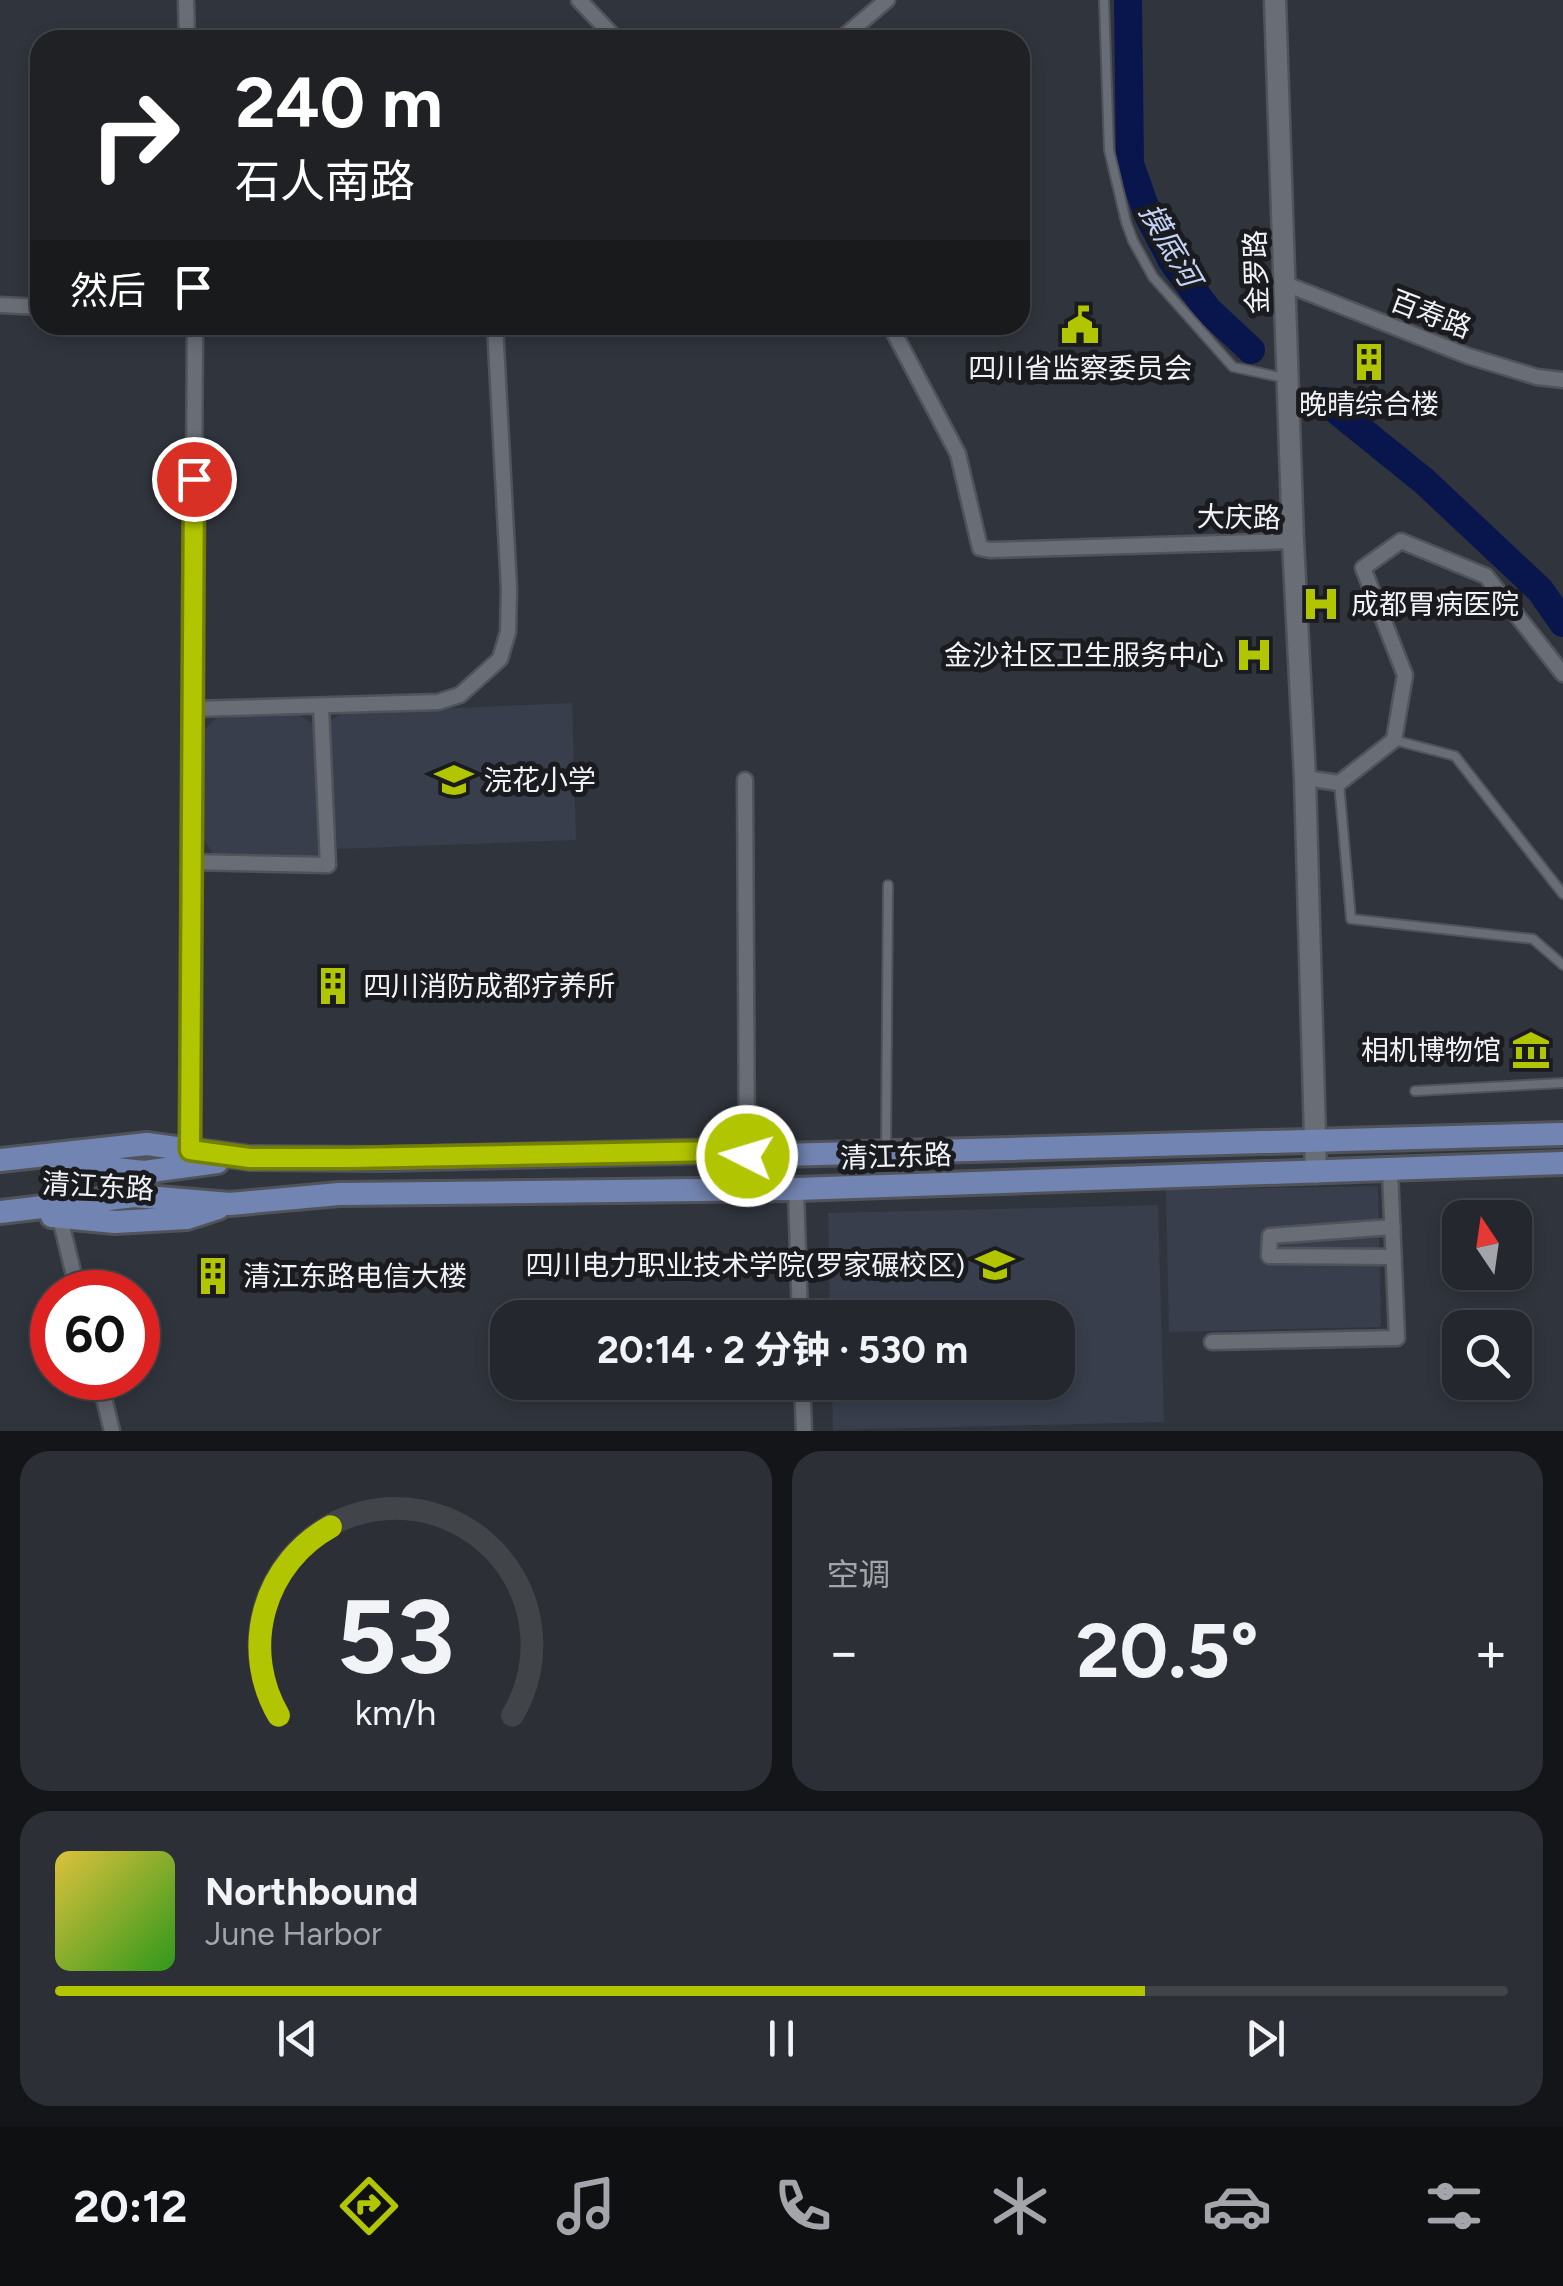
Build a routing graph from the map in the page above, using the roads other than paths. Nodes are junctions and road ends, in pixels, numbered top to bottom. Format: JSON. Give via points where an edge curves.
{"nodes":[{"id":1,"x":186,"y":0,"type":"edge"},
{"id":2,"x":579,"y":0,"type":"edge"},
{"id":3,"x":887,"y":0,"type":"edge"},
{"id":4,"x":1104,"y":0,"type":"edge"},
{"id":5,"x":1275,"y":0,"type":"edge"},
{"id":6,"x":187,"y":30,"type":"edge"},
{"id":7,"x":607,"y":30,"type":"edge"},
{"id":8,"x":852,"y":30,"type":"edge"},
{"id":9,"x":1284,"y":283,"type":"junction"},
{"id":10,"x":0,"y":305,"type":"edge"},
{"id":11,"x":30,"y":306,"type":"edge"},
{"id":12,"x":195,"y":335,"type":"edge"},
{"id":13,"x":496,"y":335,"type":"edge"},
{"id":14,"x":895,"y":335,"type":"edge"},
{"id":15,"x":1289,"y":379,"type":"junction"},
{"id":16,"x":1563,"y":380,"type":"edge"},
{"id":17,"x":1292,"y":542,"type":"junction"},
{"id":18,"x":1563,"y":674,"type":"edge"},
{"id":19,"x":321,"y":706,"type":"junction"},
{"id":20,"x":192,"y":710,"type":"junction"},
{"id":21,"x":1394,"y":740,"type":"junction"},
{"id":22,"x":1305,"y":778,"type":"junction"},
{"id":23,"x":745,"y":780,"type":"dead end"},
{"id":24,"x":1338,"y":783,"type":"junction"},
{"id":25,"x":191,"y":862,"type":"junction"},
{"id":26,"x":888,"y":884,"type":"dead end"},
{"id":27,"x":1563,"y":894,"type":"edge"},
{"id":28,"x":1563,"y":965,"type":"edge"},
{"id":29,"x":1563,"y":1083,"type":"edge"},
{"id":30,"x":1414,"y":1091,"type":"dead end"},
{"id":31,"x":1563,"y":1134,"type":"edge"},
{"id":32,"x":1315,"y":1142,"type":"junction"},
{"id":33,"x":190,"y":1150,"type":"junction"},
{"id":34,"x":886,"y":1154,"type":"junction"},
{"id":35,"x":747,"y":1156,"type":"junction"},
{"id":36,"x":250,"y":1158,"type":"junction"},
{"id":37,"x":9,"y":1160,"type":"edge"},
{"id":38,"x":1563,"y":1163,"type":"edge"},
{"id":39,"x":1390,"y":1170,"type":"junction"},
{"id":40,"x":1316,"y":1172,"type":"junction"},
{"id":41,"x":796,"y":1189,"type":"junction"},
{"id":42,"x":230,"y":1204,"type":"junction"},
{"id":43,"x":11,"y":1212,"type":"edge"},
{"id":44,"x":60,"y":1218,"type":"junction"},
{"id":45,"x":1393,"y":1227,"type":"junction"},
{"id":46,"x":1394,"y":1257,"type":"junction"},
{"id":47,"x":73,"y":1270,"type":"edge"},
{"id":48,"x":799,"y":1300,"type":"edge"},
{"id":49,"x":1212,"y":1342,"type":"dead end"},
{"id":50,"x":104,"y":1400,"type":"edge"},
{"id":51,"x":803,"y":1400,"type":"edge"},
{"id":52,"x":112,"y":1431,"type":"edge"},
{"id":53,"x":804,"y":1431,"type":"edge"}],
"edges":[{"from":1,"to":6,"type":"street"},
{"from":2,"to":7,"type":"street"},
{"from":3,"to":8,"type":"street"},
{"from":4,"to":15,"type":"lane","via":[[1109,150],[1138,250],[1153,277],[1233,367]]},
{"from":5,"to":9,"type":"street","name":"金罗路"},
{"from":9,"to":15,"type":"street","name":"金罗路"},
{"from":9,"to":16,"type":"street","name":"百寿路","via":[[1468,356]]},
{"from":10,"to":11,"type":"street"},
{"from":12,"to":20,"type":"street"},
{"from":13,"to":19,"type":"street","via":[[510,588],[500,660],[460,695],[438,702]]},
{"from":14,"to":17,"type":"street","name":"大庆路","via":[[958,454],[980,548]]},
{"from":15,"to":17,"type":"street","name":"金罗路"},
{"from":17,"to":22,"type":"street","name":"大庆路"},
{"from":18,"to":21,"type":"street","via":[[1486,576],[1401,541],[1363,568],[1405,675]]},
{"from":19,"to":20,"type":"street"},
{"from":19,"to":25,"type":"street","via":[[328,865]]},
{"from":20,"to":25,"type":"street"},
{"from":21,"to":24,"type":"street"},
{"from":21,"to":27,"type":"lane","via":[[1455,756]]},
{"from":22,"to":24,"type":"street"},
{"from":22,"to":32,"type":"street","name":"大庆路"},
{"from":23,"to":35,"type":"street"},
{"from":24,"to":28,"type":"lane","via":[[1350,919],[1533,939]]},
{"from":25,"to":33,"type":"street"},
{"from":26,"to":34,"type":"lane"},
{"from":29,"to":30,"type":"lane"},
{"from":31,"to":32,"type":"main road","name":"清江东路"},
{"from":32,"to":34,"type":"main road","name":"清江东路"},
{"from":32,"to":40,"type":"street","name":"大庆路"},
{"from":33,"to":36,"type":"main road","name":"清江东路"},
{"from":33,"to":37,"type":"main road","name":"清江东路","via":[[147,1144]]},
{"from":34,"to":35,"type":"main road","name":"清江东路"},
{"from":35,"to":36,"type":"main road","name":"清江东路","via":[[719,1151]]},
{"from":36,"to":37,"type":"main road","name":"清江东路","via":[[144,1172]]},
{"from":38,"to":39,"type":"main road","name":"清江东路"},
{"from":39,"to":40,"type":"main road","name":"清江东路"},
{"from":39,"to":45,"type":"street"},
{"from":40,"to":41,"type":"main road","name":"清江东路"},
{"from":41,"to":42,"type":"main road","name":"清江东路","via":[[339,1194]]},
{"from":41,"to":48,"type":"street"},
{"from":42,"to":43,"type":"main road","name":"清江东路","via":[[134,1196]]},
{"from":42,"to":44,"type":"main road","name":"清江东路","via":[[187,1218]]},
{"from":43,"to":44,"type":"main road","name":"清江东路"},
{"from":44,"to":47,"type":"street"},
{"from":45,"to":46,"type":"street"},
{"from":45,"to":46,"type":"street","via":[[1270,1236],[1269,1256]]},
{"from":46,"to":49,"type":"street","via":[[1397,1338]]},
{"from":50,"to":52,"type":"street"},
{"from":51,"to":53,"type":"street"}]}
